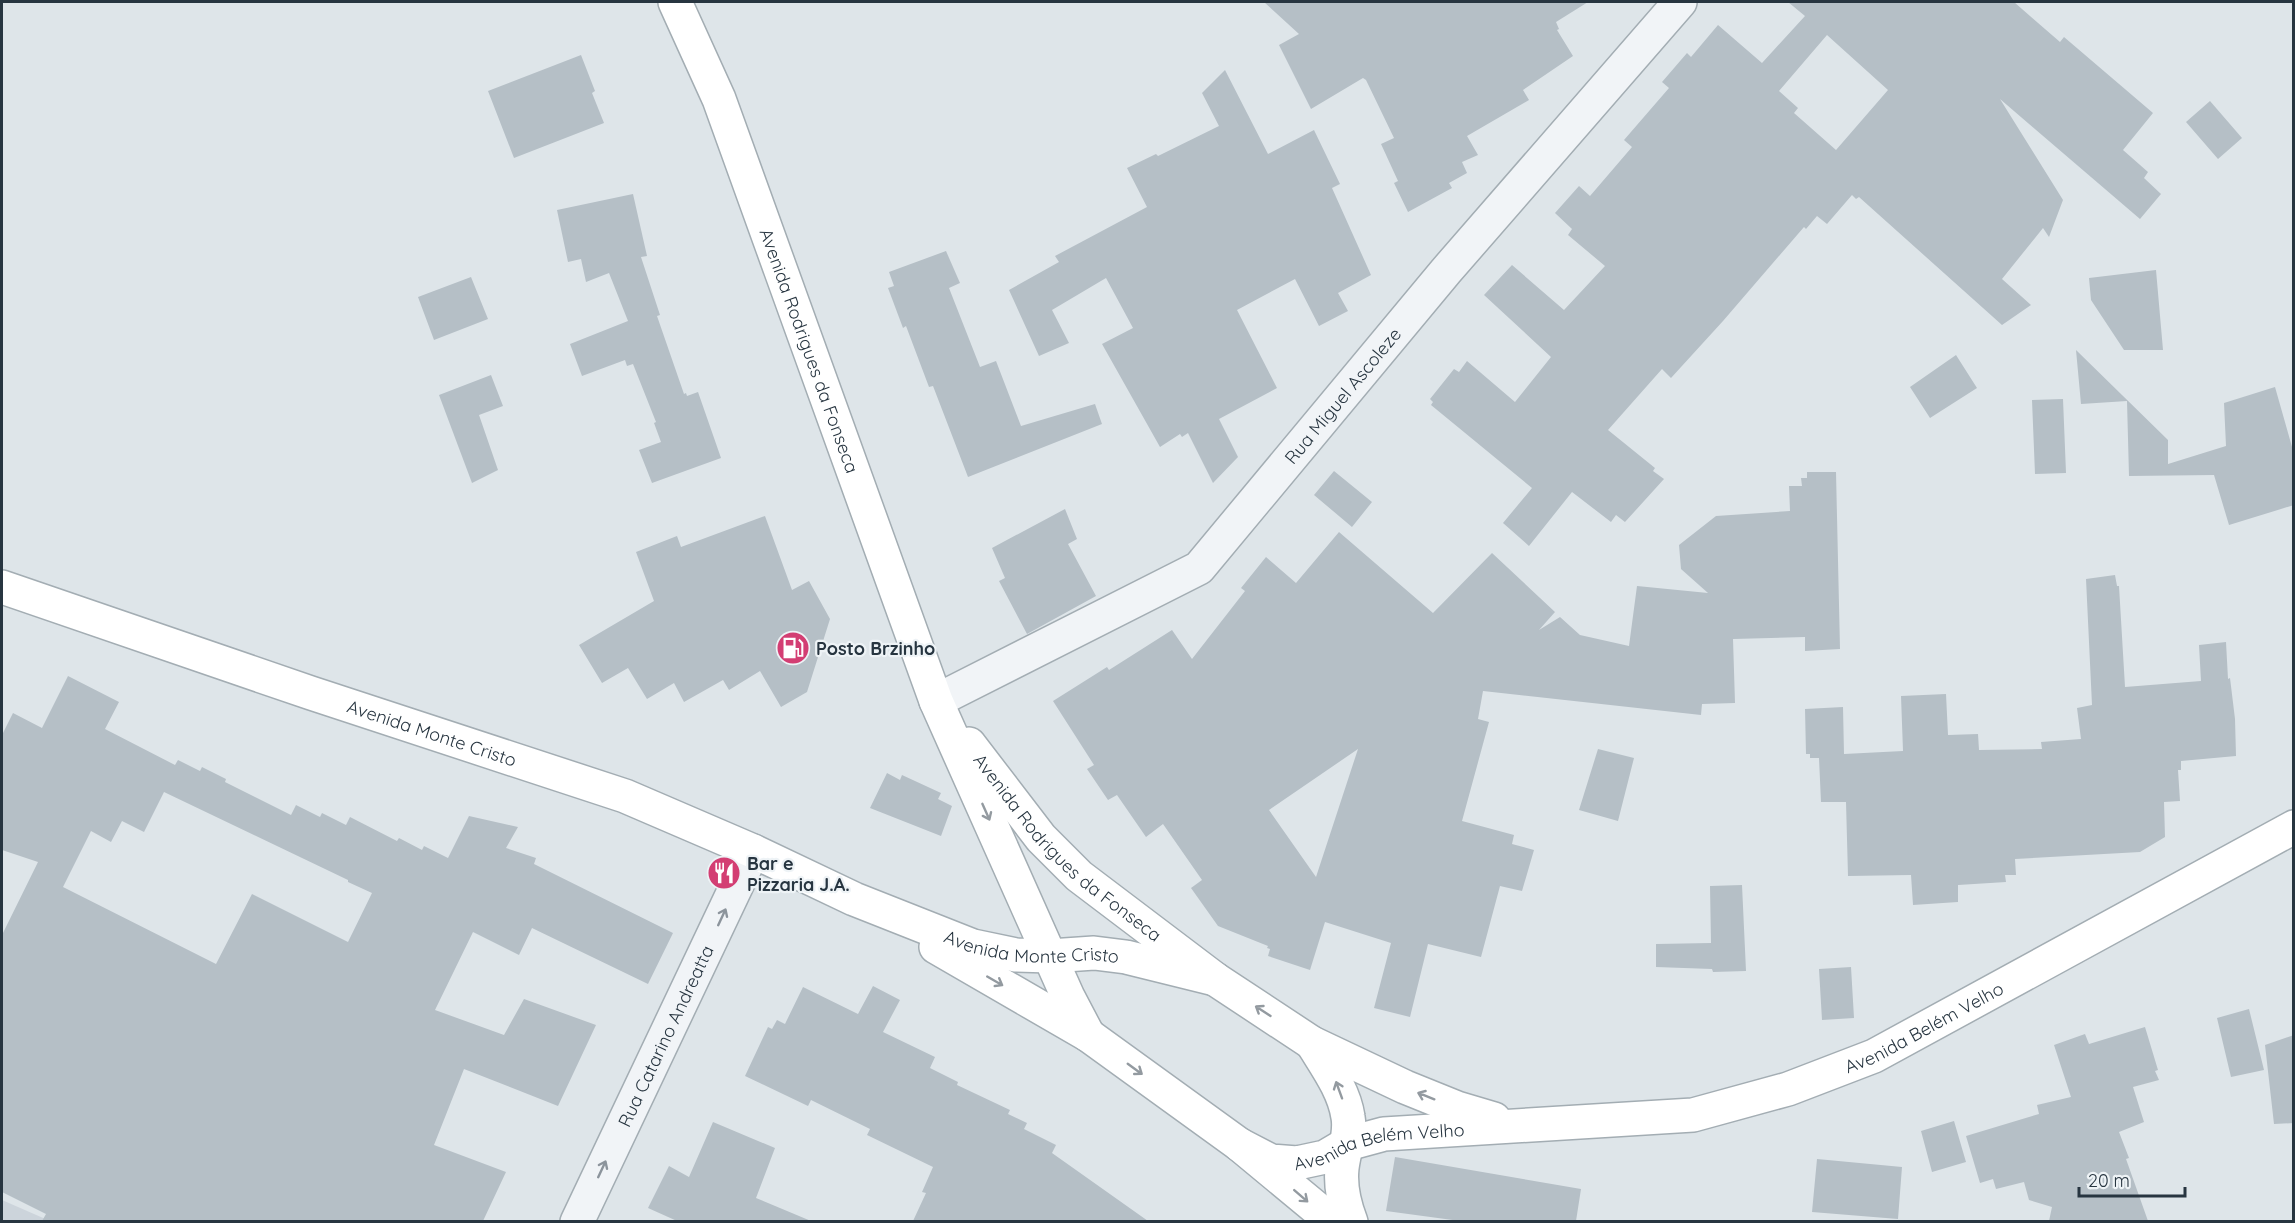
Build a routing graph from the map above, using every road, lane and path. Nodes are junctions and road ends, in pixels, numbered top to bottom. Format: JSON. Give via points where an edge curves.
{"nodes":[{"id":1,"x":675,"y":2,"type":"edge"},
{"id":2,"x":1680,"y":2,"type":"edge"},
{"id":3,"x":2,"y":587,"type":"edge"},
{"id":4,"x":936,"y":701,"type":"junction"},
{"id":5,"x":2294,"y":827,"type":"edge"},
{"id":6,"x":753,"y":851,"type":"junction"},
{"id":7,"x":854,"y":899,"type":"junction"},
{"id":8,"x":1050,"y":956,"type":"junction"},
{"id":9,"x":1215,"y":979,"type":"junction"},
{"id":10,"x":1088,"y":1035,"type":"junction"},
{"id":11,"x":1311,"y":1043,"type":"junction"},
{"id":12,"x":1522,"y":1126,"type":"junction"},
{"id":13,"x":1240,"y":1144,"type":"junction"},
{"id":14,"x":1347,"y":1144,"type":"junction"},
{"id":15,"x":577,"y":1221,"type":"edge"},
{"id":16,"x":1333,"y":1221,"type":"edge"},
{"id":17,"x":1351,"y":1221,"type":"edge"}],
"edges":[{"from":1,"to":4,"type":"main road","name":"Avenida Rodrigues da Fonseca","via":[[719,99]]},
{"from":2,"to":4,"type":"street","name":"Rua Miguel Ascoleze","via":[[1446,271],[1199,568]]},
{"from":3,"to":6,"type":"main road","name":"Avenida Monte Cristo","via":[[625,796]]},
{"from":4,"to":8,"type":"main road","name":"Avenida Rodrigues da Fonseca","one_way":true},
{"from":4,"to":9,"type":"main road","name":"Avenida Rodrigues da Fonseca","via":[[1041,838],[1080,876]]},
{"from":5,"to":12,"type":"main road","name":"Avenida Belém Velho","via":[[1863,1061],[1788,1089],[1693,1114]]},
{"from":6,"to":7,"type":"main road","name":"Avenida Monte Cristo"},
{"from":15,"to":6,"type":"street","name":"Rua Catarino Andreatta","one_way":true},
{"from":7,"to":8,"type":"main road","name":"Avenida Monte Cristo","via":[[973,946],[1016,955]]},
{"from":7,"to":10,"type":"main road","name":"Avenida Monte Cristo","one_way":true},
{"from":8,"to":9,"type":"main road","name":"Avenida Monte Cristo","via":[[1094,953],[1126,957]]},
{"from":8,"to":10,"type":"main road","name":"Avenida Rodrigues da Fonseca"},
{"from":11,"to":9,"type":"main road","name":"Avenida Rodrigues da Fonseca","one_way":true},
{"from":10,"to":13,"type":"main road","name":"Avenida Monte Cristo","one_way":true},
{"from":12,"to":11,"type":"main road","name":"Avenida Belém Velho","one_way":true,"via":[[1457,1108]]},
{"from":14,"to":11,"type":"main road","one_way":true,"via":[[1348,1117],[1337,1083]]},
{"from":12,"to":14,"type":"main road","name":"Avenida Belém Velho","via":[[1402,1132]]},
{"from":13,"to":14,"type":"main road","name":"Avenida Belém Velho","via":[[1271,1161],[1297,1163],[1325,1157]]},
{"from":13,"to":16,"type":"main road","one_way":true},
{"from":14,"to":17,"type":"main road","via":[[1342,1168],[1343,1202]]}]}
